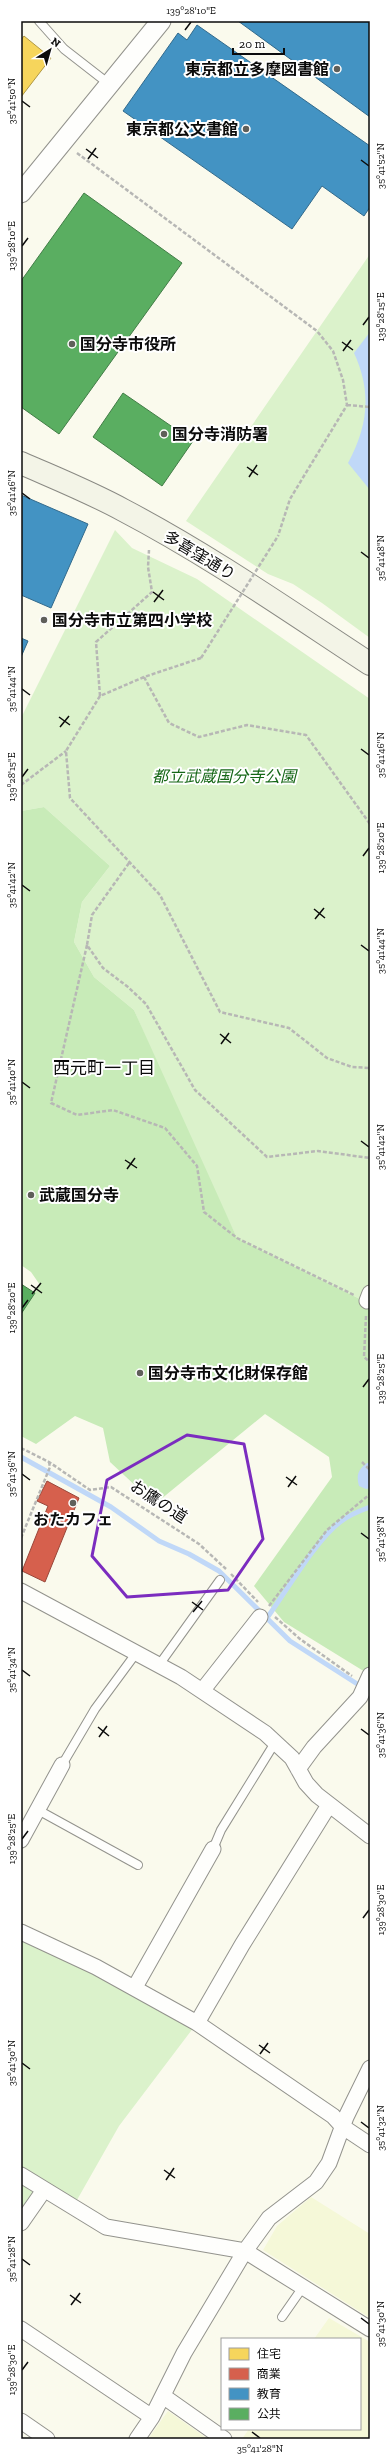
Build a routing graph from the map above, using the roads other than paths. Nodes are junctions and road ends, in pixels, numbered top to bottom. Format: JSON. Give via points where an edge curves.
{"nodes":[{"id":1,"x":40,"y":21,"type":"edge"},
{"id":2,"x":161,"y":21,"type":"edge"},
{"id":3,"x":109,"y":84,"type":"junction"},
{"id":4,"x":21,"y":193,"type":"edge"},
{"id":5,"x":21,"y":463,"type":"edge"},
{"id":6,"x":370,"y":664,"type":"edge"},
{"id":7,"x":220,"y":1580,"type":"dead end"},
{"id":8,"x":21,"y":1591,"type":"edge"},
{"id":9,"x":262,"y":1611,"type":"road end"},
{"id":10,"x":137,"y":1652,"type":"junction"},
{"id":11,"x":159,"y":1665,"type":"junction"},
{"id":12,"x":365,"y":1686,"type":"edge"},
{"id":13,"x":202,"y":1691,"type":"junction"},
{"id":14,"x":276,"y":1741,"type":"junction"},
{"id":15,"x":62,"y":1765,"type":"joint"},
{"id":16,"x":298,"y":1769,"type":"junction"},
{"id":17,"x":329,"y":1805,"type":"junction"},
{"id":18,"x":38,"y":1810,"type":"junction"},
{"id":19,"x":370,"y":1836,"type":"edge"},
{"id":20,"x":21,"y":1840,"type":"edge"},
{"id":21,"x":213,"y":1849,"type":"joint"},
{"id":22,"x":138,"y":1865,"type":"dead end"},
{"id":23,"x":21,"y":1932,"type":"edge"},
{"id":24,"x":134,"y":1987,"type":"junction"},
{"id":25,"x":197,"y":2023,"type":"junction"},
{"id":26,"x":370,"y":2068,"type":"edge"},
{"id":27,"x":343,"y":2127,"type":"junction"},
{"id":28,"x":370,"y":2145,"type":"edge"},
{"id":29,"x":21,"y":2175,"type":"edge"},
{"id":30,"x":44,"y":2190,"type":"junction"},
{"id":31,"x":21,"y":2223,"type":"edge"},
{"id":32,"x":245,"y":2250,"type":"junction"},
{"id":33,"x":303,"y":2287,"type":"junction"},
{"id":34,"x":282,"y":2317,"type":"dead end"},
{"id":35,"x":21,"y":2329,"type":"edge"},
{"id":36,"x":370,"y":2329,"type":"edge"},
{"id":37,"x":163,"y":2396,"type":"junction"},
{"id":38,"x":152,"y":2417,"type":"junction"},
{"id":39,"x":21,"y":2422,"type":"edge"},
{"id":40,"x":47,"y":2439,"type":"edge"},
{"id":41,"x":137,"y":2439,"type":"edge"},
{"id":42,"x":224,"y":2439,"type":"edge"}],
"edges":[{"from":1,"to":3,"type":"lane","via":[[64,49]]},
{"from":2,"to":3,"type":"street"},
{"from":3,"to":4,"type":"street"},
{"from":5,"to":6,"type":"main road","name":"多喜窪通り","via":[[91,494],[220,565]]},
{"from":7,"to":11,"type":"lane"},
{"from":8,"to":10,"type":"street"},
{"from":9,"to":13,"type":"street"},
{"from":10,"to":11,"type":"street"},
{"from":10,"to":15,"type":"lane","via":[[95,1709]]},
{"from":11,"to":13,"type":"street"},
{"from":12,"to":16,"type":"street"},
{"from":13,"to":14,"type":"street"},
{"from":14,"to":16,"type":"street","via":[[292,1758]]},
{"from":14,"to":21,"type":"lane","via":[[221,1830]]},
{"from":15,"to":18,"type":"street"},
{"from":16,"to":17,"type":"street","via":[[306,1783]]},
{"from":17,"to":19,"type":"street"},
{"from":17,"to":25,"type":"street"},
{"from":18,"to":20,"type":"street"},
{"from":18,"to":22,"type":"lane"},
{"from":21,"to":24,"type":"street"},
{"from":23,"to":24,"type":"street"},
{"from":24,"to":25,"type":"street"},
{"from":25,"to":27,"type":"street","via":[[333,2116]]},
{"from":26,"to":27,"type":"street","via":[[359,2087]]},
{"from":27,"to":28,"type":"street"},
{"from":27,"to":32,"type":"street","via":[[330,2163],[316,2182],[269,2218]]},
{"from":29,"to":30,"type":"street"},
{"from":30,"to":31,"type":"street"},
{"from":30,"to":32,"type":"street","via":[[106,2227]]},
{"from":32,"to":33,"type":"street"},
{"from":32,"to":37,"type":"street","via":[[184,2354]]},
{"from":33,"to":34,"type":"lane"},
{"from":33,"to":36,"type":"street"},
{"from":35,"to":38,"type":"street"},
{"from":37,"to":38,"type":"street"},
{"from":37,"to":42,"type":"street"},
{"from":38,"to":41,"type":"street"},
{"from":39,"to":40,"type":"street"}]}
